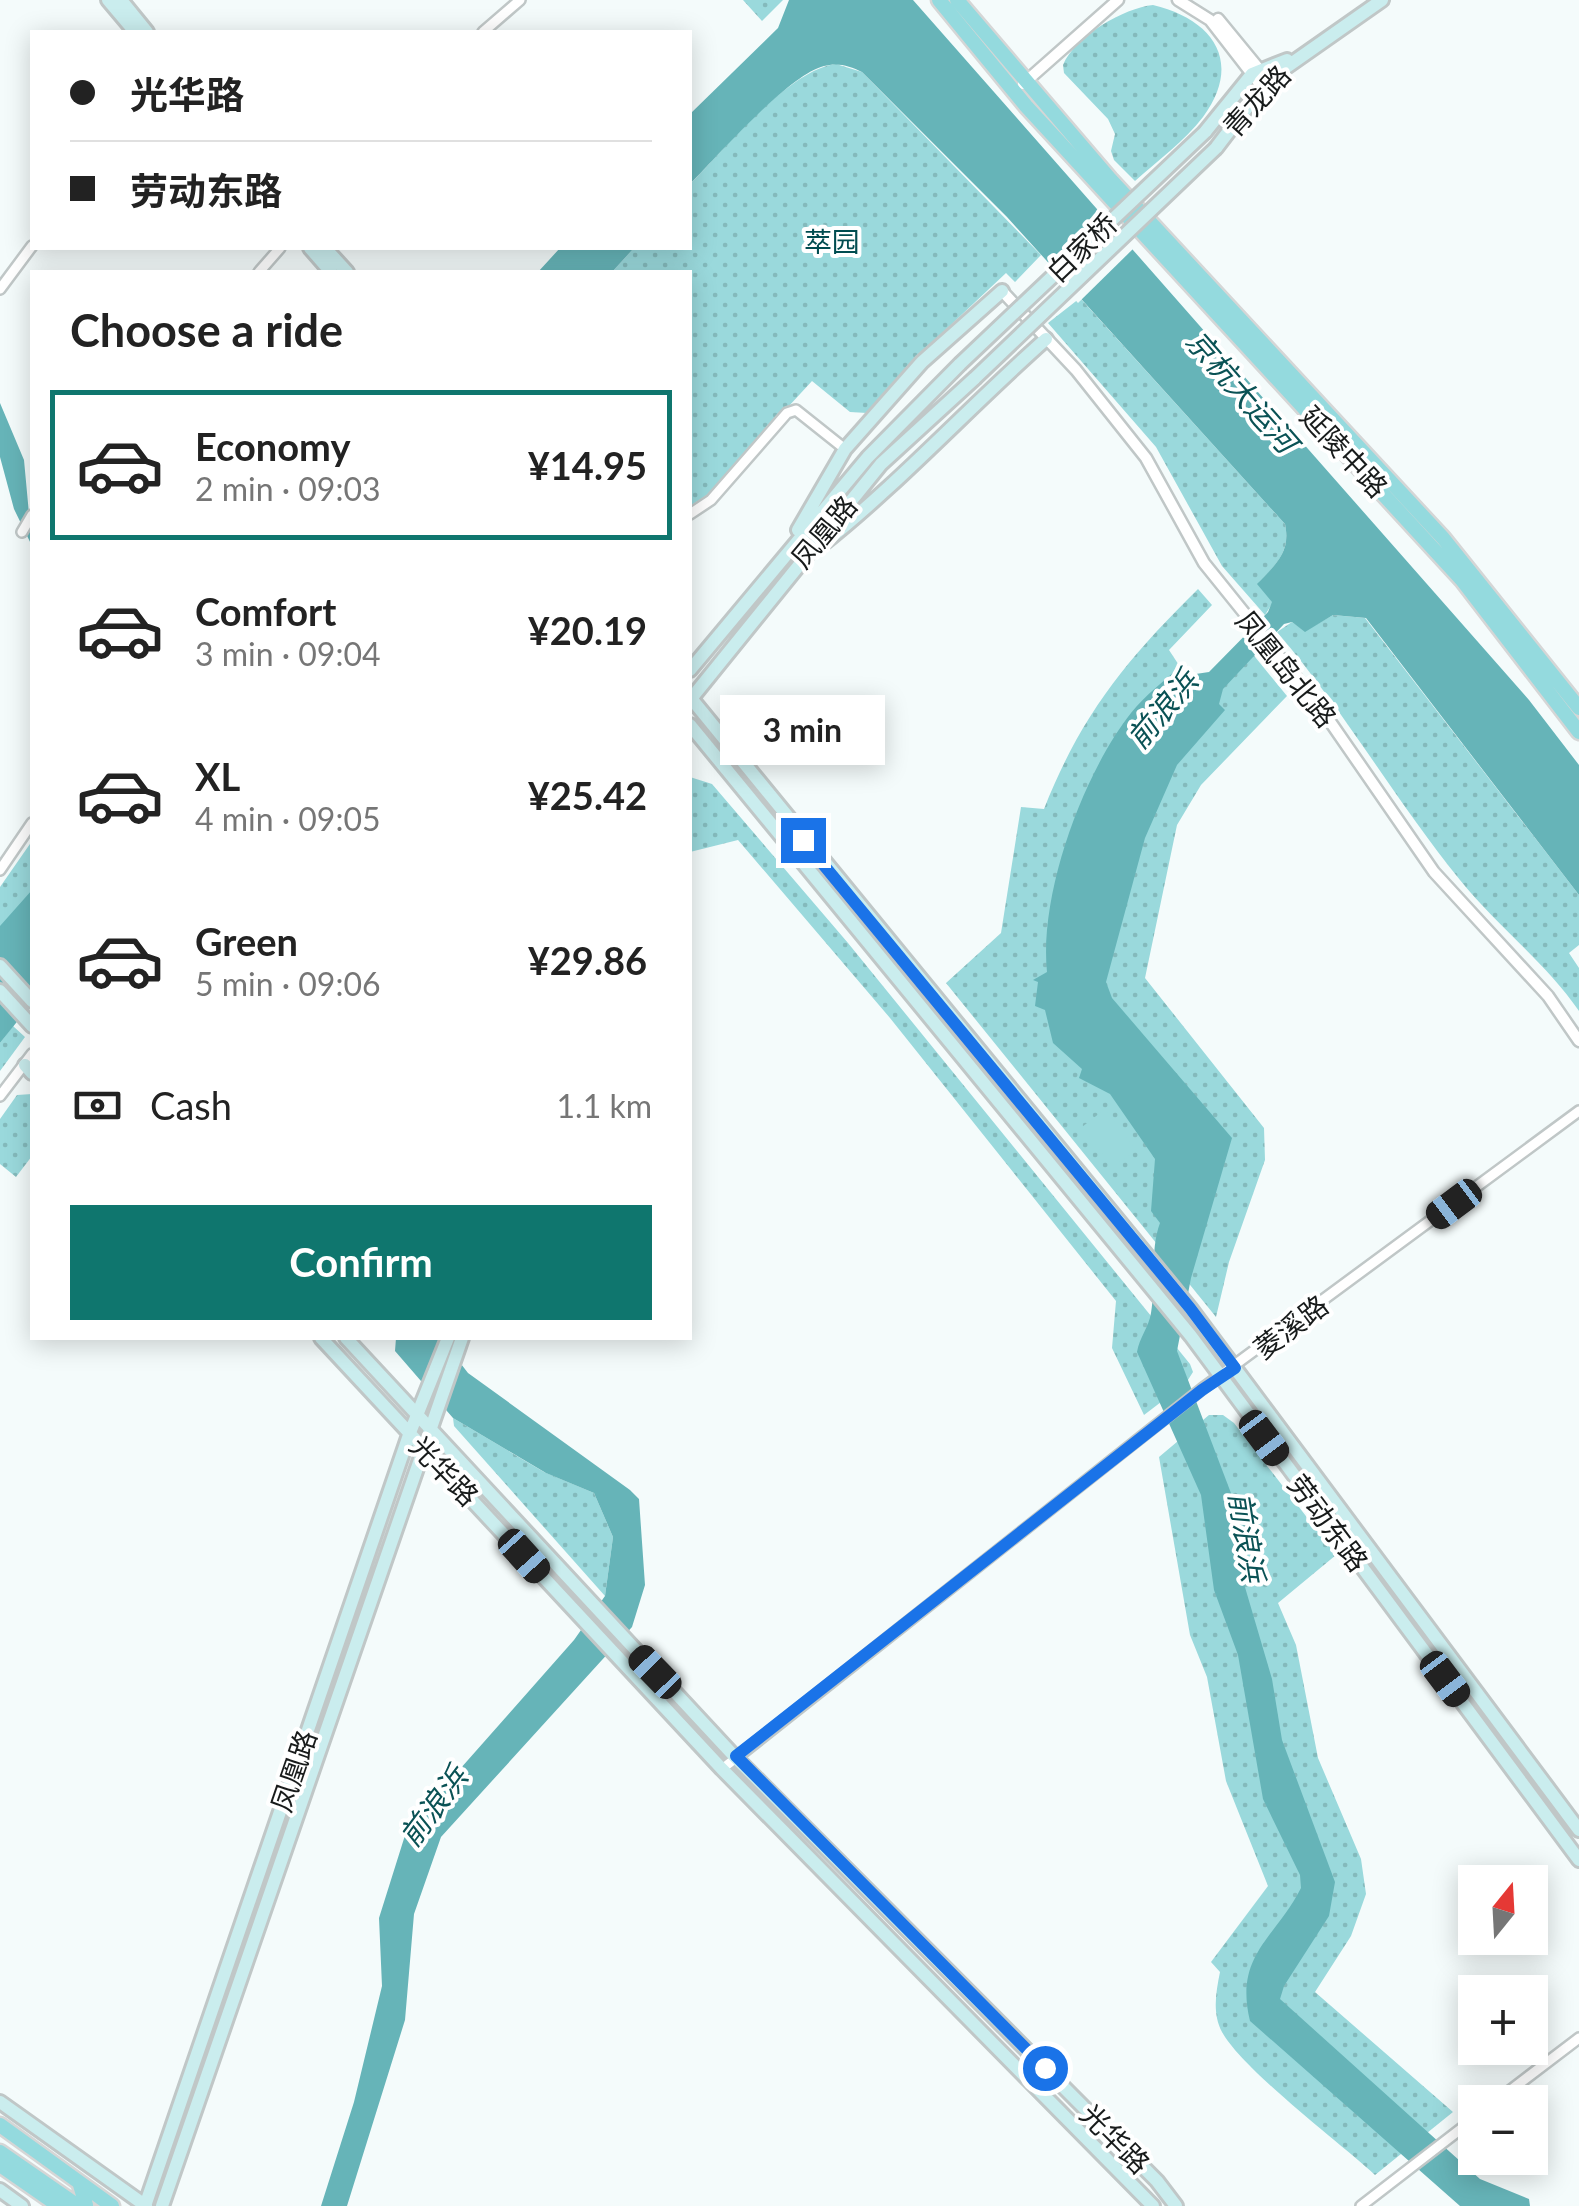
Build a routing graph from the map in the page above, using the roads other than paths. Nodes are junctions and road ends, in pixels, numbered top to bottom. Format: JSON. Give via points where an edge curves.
{"nodes":[{"id":1,"x":108,"y":0,"type":"edge"},
{"id":2,"x":121,"y":0,"type":"edge"},
{"id":3,"x":520,"y":0,"type":"edge"},
{"id":4,"x":940,"y":0,"type":"edge"},
{"id":5,"x":957,"y":0,"type":"edge"},
{"id":6,"x":1109,"y":0,"type":"edge"},
{"id":7,"x":1118,"y":0,"type":"edge"},
{"id":8,"x":1178,"y":0,"type":"edge"},
{"id":9,"x":1195,"y":0,"type":"edge"},
{"id":10,"x":1382,"y":0,"type":"edge"},
{"id":11,"x":132,"y":30,"type":"edge"},
{"id":12,"x":145,"y":30,"type":"edge"},
{"id":13,"x":486,"y":30,"type":"edge"},
{"id":14,"x":1260,"y":78,"type":"junction"},
{"id":15,"x":1020,"y":83,"type":"junction"},
{"id":16,"x":1205,"y":132,"type":"joint"},
{"id":17,"x":1216,"y":148,"type":"joint"},
{"id":18,"x":30,"y":249,"type":"edge"},
{"id":19,"x":278,"y":250,"type":"edge"},
{"id":20,"x":312,"y":250,"type":"edge"},
{"id":21,"x":328,"y":250,"type":"edge"},
{"id":22,"x":262,"y":270,"type":"edge"},
{"id":23,"x":329,"y":270,"type":"edge"},
{"id":24,"x":345,"y":270,"type":"edge"},
{"id":25,"x":0,"y":289,"type":"edge"},
{"id":26,"x":1002,"y":291,"type":"joint"},
{"id":27,"x":1046,"y":339,"type":"junction"},
{"id":28,"x":960,"y":364,"type":"joint"},
{"id":29,"x":975,"y":378,"type":"joint"},
{"id":30,"x":845,"y":448,"type":"junction"},
{"id":31,"x":692,"y":513,"type":"edge"},
{"id":32,"x":30,"y":518,"type":"edge"},
{"id":33,"x":22,"y":532,"type":"dead end"},
{"id":34,"x":782,"y":558,"type":"junction"},
{"id":35,"x":794,"y":567,"type":"junction"},
{"id":36,"x":692,"y":668,"type":"edge"},
{"id":37,"x":692,"y":696,"type":"edge"},
{"id":38,"x":692,"y":701,"type":"edge"},
{"id":39,"x":1579,"y":708,"type":"edge"},
{"id":40,"x":692,"y":728,"type":"edge"},
{"id":41,"x":1579,"y":732,"type":"edge"},
{"id":42,"x":30,"y":826,"type":"edge"},
{"id":43,"x":0,"y":870,"type":"edge"},
{"id":44,"x":0,"y":966,"type":"edge"},
{"id":45,"x":0,"y":992,"type":"edge"},
{"id":46,"x":30,"y":999,"type":"edge"},
{"id":47,"x":30,"y":1024,"type":"edge"},
{"id":48,"x":1579,"y":1041,"type":"edge"},
{"id":49,"x":30,"y":1064,"type":"edge"},
{"id":50,"x":0,"y":1096,"type":"edge"},
{"id":51,"x":1579,"y":1111,"type":"edge"},
{"id":52,"x":323,"y":1340,"type":"edge"},
{"id":53,"x":348,"y":1340,"type":"edge"},
{"id":54,"x":447,"y":1340,"type":"edge"},
{"id":55,"x":460,"y":1344,"type":"edge"},
{"id":56,"x":1235,"y":1368,"type":"junction"},
{"id":57,"x":1219,"y":1378,"type":"junction"},
{"id":58,"x":418,"y":1416,"type":"junction"},
{"id":59,"x":430,"y":1428,"type":"junction"},
{"id":60,"x":409,"y":1435,"type":"junction"},
{"id":61,"x":423,"y":1444,"type":"junction"},
{"id":62,"x":736,"y":1756,"type":"junction"},
{"id":63,"x":722,"y":1769,"type":"junction"},
{"id":64,"x":1579,"y":1830,"type":"edge"},
{"id":65,"x":1579,"y":1860,"type":"edge"},
{"id":66,"x":1579,"y":2038,"type":"edge"},
{"id":67,"x":1517,"y":2085,"type":"edge"},
{"id":68,"x":0,"y":2102,"type":"edge"},
{"id":69,"x":0,"y":2121,"type":"edge"},
{"id":70,"x":1458,"y":2131,"type":"edge"},
{"id":71,"x":0,"y":2152,"type":"edge"},
{"id":72,"x":0,"y":2165,"type":"edge"},
{"id":73,"x":78,"y":2181,"type":"junction"},
{"id":74,"x":0,"y":2190,"type":"edge"},
{"id":75,"x":22,"y":2206,"type":"edge"},
{"id":76,"x":59,"y":2206,"type":"edge"},
{"id":77,"x":112,"y":2206,"type":"edge"},
{"id":78,"x":146,"y":2206,"type":"edge"},
{"id":79,"x":162,"y":2206,"type":"edge"},
{"id":80,"x":1154,"y":2206,"type":"edge"},
{"id":81,"x":1176,"y":2206,"type":"edge"},
{"id":82,"x":1362,"y":2206,"type":"edge"}],
"edges":[{"from":1,"to":11,"type":"main road"},
{"from":2,"to":12,"type":"main road"},
{"from":3,"to":13,"type":"street"},
{"from":4,"to":15,"type":"main road","name":"延陵中路"},
{"from":5,"to":15,"type":"main road","name":"延陵中路"},
{"from":6,"to":15,"type":"street"},
{"from":7,"to":15,"type":"street"},
{"from":8,"to":14,"type":"street","via":[[1210,20]]},
{"from":9,"to":14,"type":"street","via":[[1236,37]]},
{"from":10,"to":14,"type":"main road","name":"青龙路"},
{"from":14,"to":16,"type":"main road","name":"青龙路"},
{"from":14,"to":17,"type":"main road","name":"青龙路"},
{"from":15,"to":39,"type":"main road","name":"延陵中路","via":[[1453,549]]},
{"from":15,"to":41,"type":"main road","name":"延陵中路","via":[[1462,580]]},
{"from":16,"to":28,"type":"main road","name":"白家桥","bridge":true},
{"from":17,"to":29,"type":"main road","name":"白家桥","bridge":true},
{"from":18,"to":25,"type":"street"},
{"from":19,"to":22,"type":"street"},
{"from":20,"to":23,"type":"main road"},
{"from":21,"to":24,"type":"main road"},
{"from":26,"to":27,"type":"street","name":"凤凰岛北路"},
{"from":26,"to":30,"type":"main road","via":[[922,362]]},
{"from":27,"to":35,"type":"main road","via":[[889,491]]},
{"from":27,"to":48,"type":"street","name":"凤凰岛北路","via":[[1146,458],[1204,563],[1320,708],[1434,872],[1548,996]]},
{"from":28,"to":34,"type":"main road","name":"凤凰路"},
{"from":29,"to":35,"type":"main road","name":"凤凰路","via":[[881,464]]},
{"from":30,"to":31,"type":"street","via":[[796,410],[712,500]]},
{"from":30,"to":34,"type":"main road"},
{"from":32,"to":33,"type":"street"},
{"from":34,"to":36,"type":"main road","name":"凤凰路"},
{"from":35,"to":37,"type":"main road","name":"凤凰路"},
{"from":38,"to":56,"type":"main road","name":"劳动东路"},
{"from":40,"to":57,"type":"main road","name":"劳动东路"},
{"from":42,"to":43,"type":"street"},
{"from":44,"to":46,"type":"main road"},
{"from":45,"to":47,"type":"main road"},
{"from":49,"to":50,"type":"street"},
{"from":51,"to":56,"type":"street","name":"菱溪路"},
{"from":52,"to":60,"type":"main road","name":"光华路"},
{"from":53,"to":58,"type":"main road","name":"光华路"},
{"from":54,"to":58,"type":"main road","name":"凤凰路"},
{"from":55,"to":59,"type":"main road","name":"凤凰路"},
{"from":56,"to":57,"type":"street","name":"菱溪路"},
{"from":56,"to":64,"type":"main road","name":"劳动东路"},
{"from":57,"to":62,"type":"street","name":"菱溪路"},
{"from":57,"to":65,"type":"main road","name":"劳动东路"},
{"from":58,"to":59,"type":"main road","name":"光华路"},
{"from":58,"to":60,"type":"main road","name":"凤凰路"},
{"from":59,"to":61,"type":"main road","name":"凤凰路"},
{"from":59,"to":62,"type":"main road","name":"光华路"},
{"from":60,"to":61,"type":"main road","name":"光华路"},
{"from":60,"to":78,"type":"main road","name":"凤凰路"},
{"from":61,"to":63,"type":"main road","name":"光华路"},
{"from":61,"to":79,"type":"main road","name":"凤凰路"},
{"from":62,"to":63,"type":"street","name":"菱溪路"},
{"from":62,"to":81,"type":"main road","name":"光华路"},
{"from":63,"to":80,"type":"main road","name":"光华路"},
{"from":66,"to":67,"type":"street"},
{"from":68,"to":78,"type":"main road"},
{"from":69,"to":73,"type":"main road"},
{"from":70,"to":82,"type":"street"},
{"from":71,"to":73,"type":"main road","via":[[78,2206],[86,2205]]},
{"from":72,"to":76,"type":"main road"},
{"from":73,"to":77,"type":"main road"},
{"from":74,"to":75,"type":"main road"}]}
